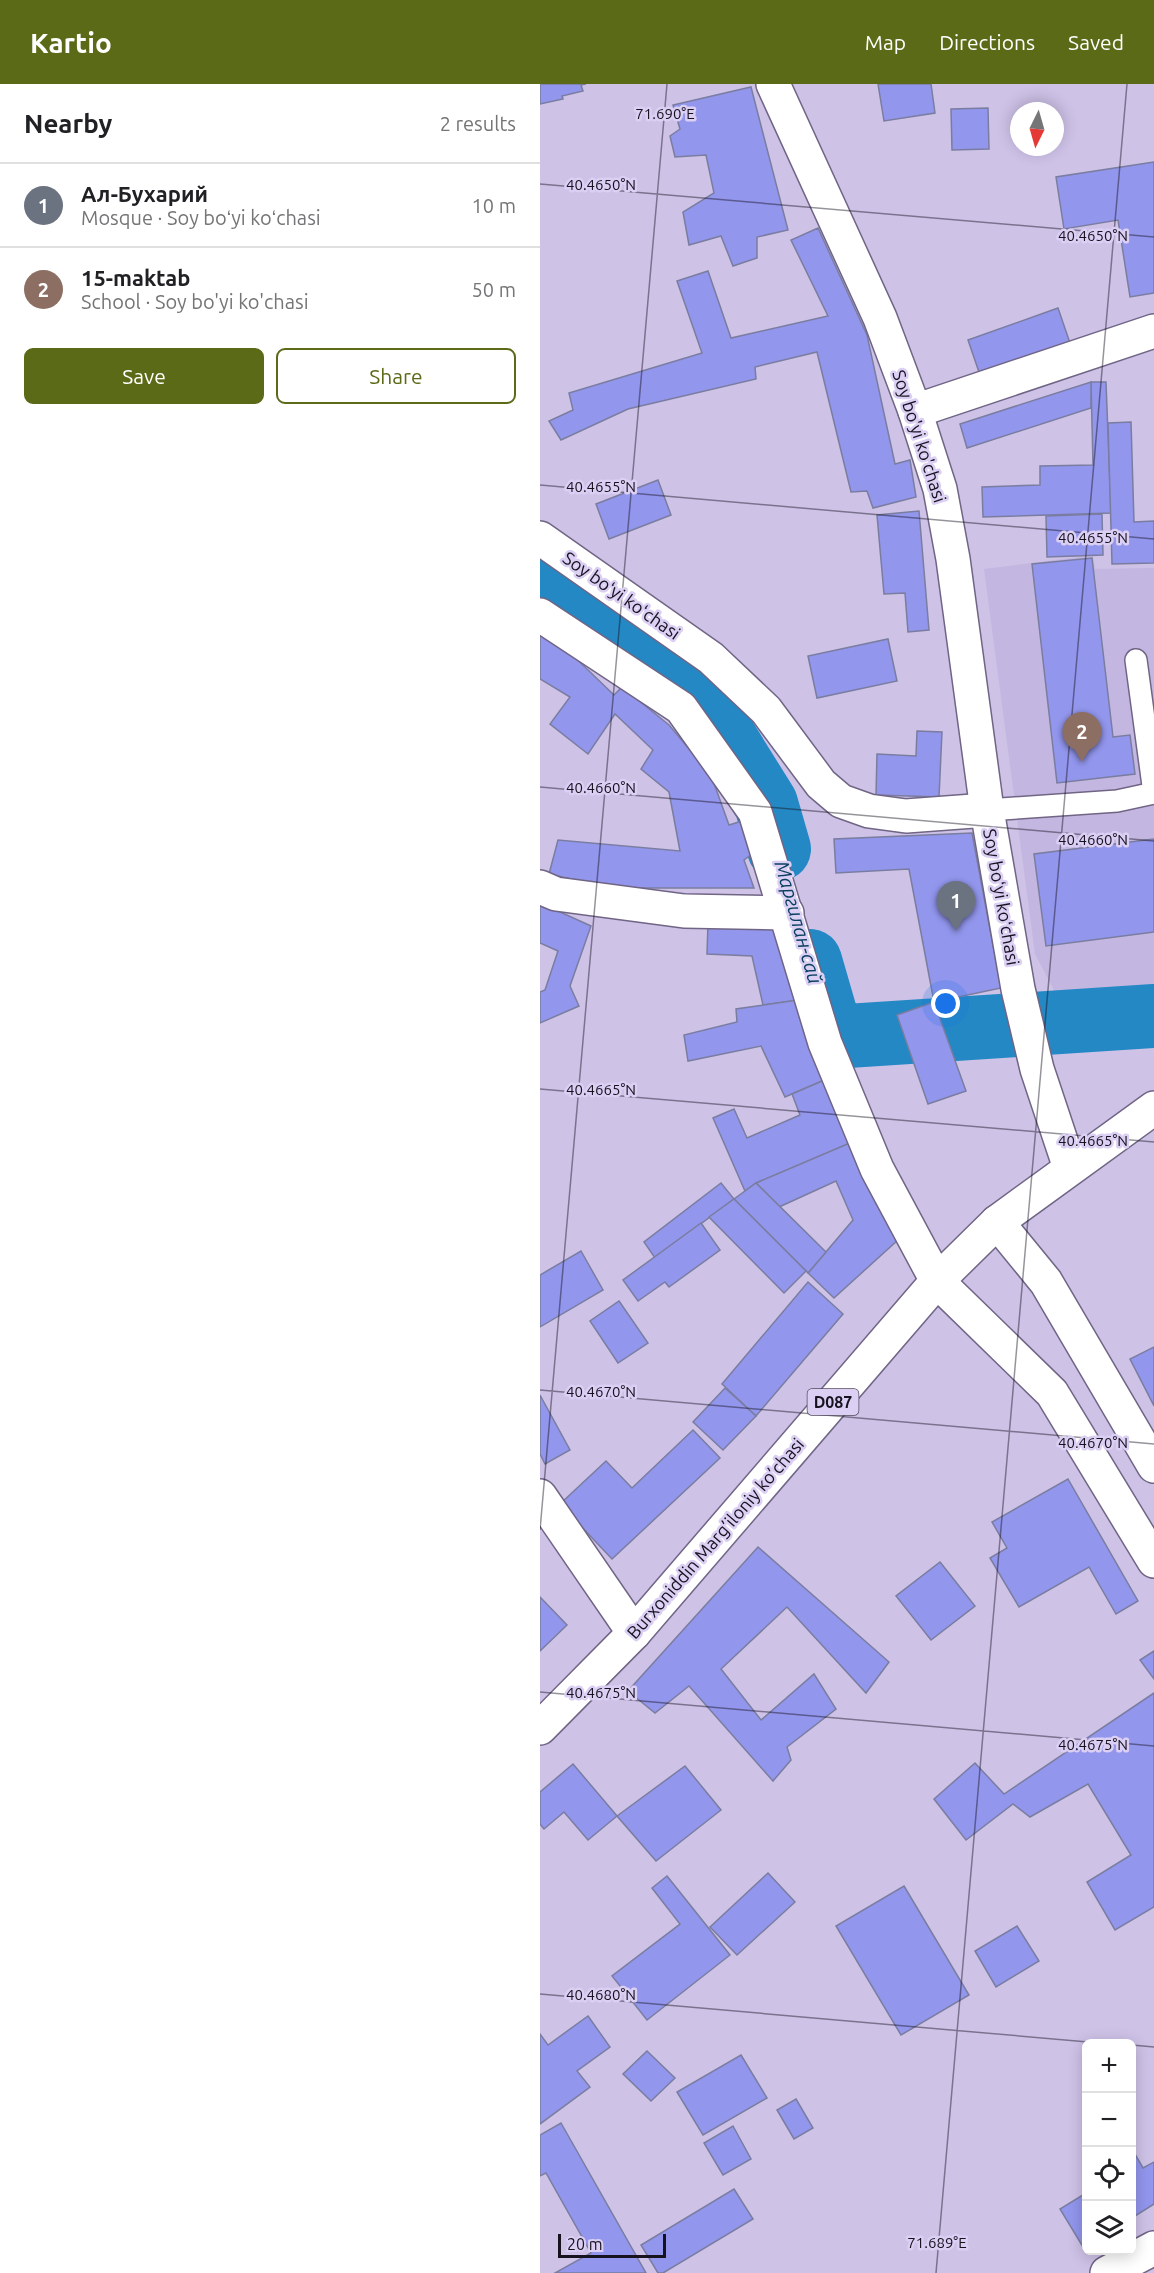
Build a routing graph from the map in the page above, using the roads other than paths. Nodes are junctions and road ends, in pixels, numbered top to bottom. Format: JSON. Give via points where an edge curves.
{"nodes":[{"id":1,"x":773,"y":84,"type":"edge"},
{"id":2,"x":1154,"y":331,"type":"edge"},
{"id":3,"x":915,"y":411,"type":"junction"},
{"id":4,"x":540,"y":538,"type":"edge"},
{"id":5,"x":540,"y":615,"type":"edge"},
{"id":6,"x":1136,"y":660,"type":"dead end"},
{"id":7,"x":1154,"y":793,"type":"edge"},
{"id":8,"x":987,"y":810,"type":"junction"},
{"id":9,"x":540,"y":887,"type":"edge"},
{"id":10,"x":787,"y":913,"type":"junction"},
{"id":11,"x":1154,"y":1108,"type":"edge"},
{"id":12,"x":1070,"y":1168,"type":"junction"},
{"id":13,"x":997,"y":1222,"type":"junction"},
{"id":14,"x":937,"y":1281,"type":"junction"},
{"id":15,"x":1154,"y":1466,"type":"edge"},
{"id":16,"x":540,"y":1496,"type":"edge"},
{"id":17,"x":1154,"y":1561,"type":"edge"},
{"id":18,"x":634,"y":1633,"type":"junction"},
{"id":19,"x":540,"y":1728,"type":"edge"},
{"id":20,"x":1154,"y":2247,"type":"edge"},
{"id":21,"x":1107,"y":2273,"type":"edge"}],
"edges":[{"from":1,"to":3,"type":"street","name":"Soy bo'yi ko'chasi","via":[[880,318]]},
{"from":2,"to":3,"type":"street"},
{"from":3,"to":8,"type":"street","name":"Soy bo'yi ko'chasi","via":[[940,489],[951,548]]},
{"from":4,"to":8,"type":"street","name":"Soy boʻyi koʻchasi","via":[[711,658],[766,710],[821,784],[841,801],[869,812],[906,816]]},
{"from":5,"to":10,"type":"street","via":[[681,708],[755,812]]},
{"from":6,"to":7,"type":"lane"},
{"from":7,"to":8,"type":"lane","via":[[1117,801]]},
{"from":8,"to":12,"type":"street","name":"Soy boʻyi koʻchasi","via":[[1036,1069]]},
{"from":9,"to":10,"type":"street","via":[[556,894],[684,911]]},
{"from":10,"to":14,"type":"street","via":[[825,1043],[877,1169]]},
{"from":11,"to":12,"type":"street","name":"Burxoniddin Marg’iloniy ko’chasi","number":"D087"},
{"from":12,"to":13,"type":"street","name":"Burxoniddin Marg’iloniy ko’chasi","number":"D087"},
{"from":13,"to":14,"type":"street","name":"Burxoniddin Marg’iloniy ko’chasi","number":"D087"},
{"from":13,"to":15,"type":"street","via":[[1046,1282]]},
{"from":14,"to":17,"type":"street","via":[[1052,1393]]},
{"from":14,"to":18,"type":"street","name":"Burxoniddin Marg’iloniy ko’chasi","number":"D087"},
{"from":16,"to":18,"type":"street"},
{"from":18,"to":19,"type":"street","name":"Burxoniddin Marg’iloniy ko’chasi","number":"D087"},
{"from":20,"to":21,"type":"street"}]}
